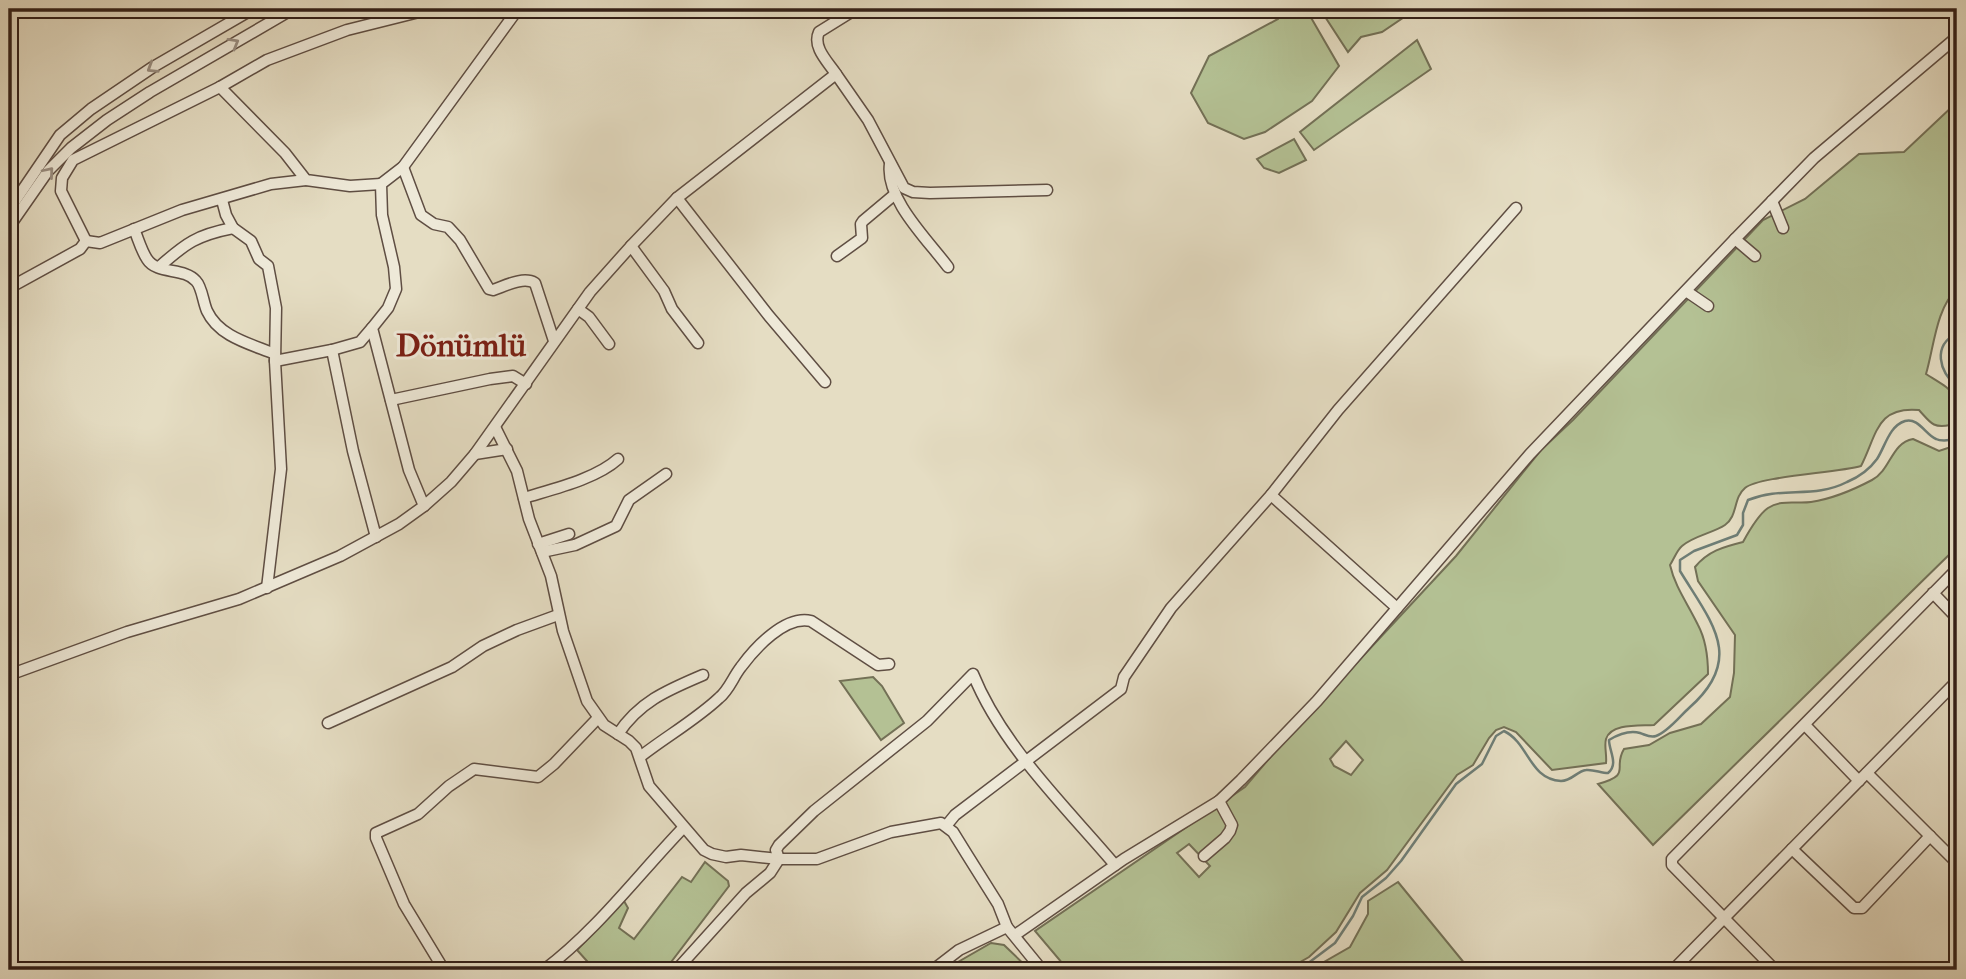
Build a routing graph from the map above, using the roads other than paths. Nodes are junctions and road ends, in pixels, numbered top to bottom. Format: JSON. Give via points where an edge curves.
{"nodes":[{"id":1,"x":253,"y":9,"type":"edge"},
{"id":2,"x":293,"y":9,"type":"edge"},
{"id":3,"x":431,"y":9,"type":"edge"},
{"id":4,"x":518,"y":9,"type":"edge"},
{"id":5,"x":856,"y":9,"type":"edge"},
{"id":6,"x":1957,"y":37,"type":"edge"},
{"id":7,"x":836,"y":74,"type":"junction"},
{"id":8,"x":220,"y":87,"type":"junction"},
{"id":9,"x":890,"y":164,"type":"junction"},
{"id":10,"x":402,"y":167,"type":"junction"},
{"id":11,"x":306,"y":180,"type":"junction"},
{"id":12,"x":381,"y":184,"type":"junction"},
{"id":13,"x":1047,"y":190,"type":"dead end"},
{"id":14,"x":894,"y":195,"type":"junction"},
{"id":15,"x":677,"y":198,"type":"junction"},
{"id":16,"x":222,"y":200,"type":"junction"},
{"id":17,"x":1772,"y":201,"type":"junction"},
{"id":18,"x":1516,"y":208,"type":"dead end"},
{"id":19,"x":9,"y":210,"type":"edge"},
{"id":20,"x":9,"y":227,"type":"edge"},
{"id":21,"x":233,"y":228,"type":"junction"},
{"id":22,"x":1783,"y":228,"type":"dead end"},
{"id":23,"x":134,"y":229,"type":"junction"},
{"id":24,"x":1735,"y":239,"type":"junction"},
{"id":25,"x":86,"y":241,"type":"junction"},
{"id":26,"x":631,"y":246,"type":"junction"},
{"id":27,"x":1755,"y":256,"type":"dead end"},
{"id":28,"x":837,"y":257,"type":"dead end"},
{"id":29,"x":159,"y":267,"type":"junction"},
{"id":30,"x":948,"y":267,"type":"dead end"},
{"id":31,"x":9,"y":288,"type":"edge"},
{"id":32,"x":1686,"y":291,"type":"junction"},
{"id":33,"x":1708,"y":306,"type":"dead end"},
{"id":34,"x":578,"y":309,"type":"junction"},
{"id":35,"x":372,"y":328,"type":"junction"},
{"id":36,"x":554,"y":341,"type":"junction"},
{"id":37,"x":698,"y":343,"type":"dead end"},
{"id":38,"x":609,"y":344,"type":"dead end"},
{"id":39,"x":332,"y":350,"type":"junction"},
{"id":40,"x":275,"y":357,"type":"junction"},
{"id":41,"x":825,"y":382,"type":"dead end"},
{"id":42,"x":526,"y":384,"type":"junction"},
{"id":43,"x":391,"y":400,"type":"junction"},
{"id":44,"x":495,"y":427,"type":"junction"},
{"id":45,"x":507,"y":449,"type":"junction"},
{"id":46,"x":475,"y":454,"type":"junction"},
{"id":47,"x":618,"y":459,"type":"dead end"},
{"id":48,"x":666,"y":474,"type":"dead end"},
{"id":49,"x":1271,"y":495,"type":"junction"},
{"id":50,"x":524,"y":498,"type":"junction"},
{"id":51,"x":424,"y":506,"type":"junction"},
{"id":52,"x":569,"y":534,"type":"dead end"},
{"id":53,"x":376,"y":537,"type":"junction"},
{"id":54,"x":540,"y":548,"type":"junction"},
{"id":55,"x":1957,"y":569,"type":"edge"},
{"id":56,"x":267,"y":588,"type":"junction"},
{"id":57,"x":1933,"y":593,"type":"junction"},
{"id":58,"x":1397,"y":608,"type":"junction"},
{"id":59,"x":558,"y":615,"type":"junction"},
{"id":60,"x":1957,"y":618,"type":"edge"},
{"id":61,"x":889,"y":664,"type":"dead end"},
{"id":62,"x":9,"y":675,"type":"edge"},
{"id":63,"x":702,"y":675,"type":"dead end"},
{"id":64,"x":1957,"y":681,"type":"edge"},
{"id":65,"x":597,"y":719,"type":"junction"},
{"id":66,"x":328,"y":723,"type":"dead end"},
{"id":67,"x":1805,"y":725,"type":"junction"},
{"id":68,"x":618,"y":734,"type":"junction"},
{"id":69,"x":639,"y":757,"type":"junction"},
{"id":70,"x":1027,"y":762,"type":"junction"},
{"id":71,"x":1863,"y":777,"type":"junction"},
{"id":72,"x":1219,"y":801,"type":"junction"},
{"id":73,"x":946,"y":826,"type":"junction"},
{"id":74,"x":683,"y":828,"type":"junction"},
{"id":75,"x":1930,"y":836,"type":"junction"},
{"id":76,"x":1792,"y":849,"type":"junction"},
{"id":77,"x":1204,"y":856,"type":"dead end"},
{"id":78,"x":779,"y":859,"type":"junction"},
{"id":79,"x":1957,"y":863,"type":"edge"},
{"id":80,"x":1115,"y":865,"type":"junction"},
{"id":81,"x":1725,"y":919,"type":"junction"},
{"id":82,"x":1007,"y":927,"type":"junction"},
{"id":83,"x":1015,"y":935,"type":"junction"},
{"id":84,"x":680,"y":966,"type":"dead end"},
{"id":85,"x":444,"y":970,"type":"edge"},
{"id":86,"x":544,"y":970,"type":"edge"},
{"id":87,"x":933,"y":970,"type":"edge"},
{"id":88,"x":1042,"y":970,"type":"edge"},
{"id":89,"x":1673,"y":970,"type":"edge"},
{"id":90,"x":1775,"y":970,"type":"edge"}],
"edges":[{"from":1,"to":19,"type":"street","one_way":true,"via":[[91,109],[60,135]]},
{"from":20,"to":2,"type":"street","one_way":true,"via":[[48,171],[107,120]]},
{"from":3,"to":8,"type":"street","via":[[347,30],[267,60]]},
{"from":4,"to":10,"type":"street"},
{"from":5,"to":7,"type":"street","via":[[816,38]]},
{"from":6,"to":17,"type":"street","via":[[1814,158]]},
{"from":7,"to":9,"type":"street","via":[[868,120]]},
{"from":7,"to":15,"type":"street"},
{"from":8,"to":11,"type":"street"},
{"from":8,"to":25,"type":"street","via":[[73,160],[62,178],[61,191]]},
{"from":9,"to":13,"type":"street","via":[[904,188],[912,192]]},
{"from":9,"to":14,"type":"street","via":[[888,176]]},
{"from":10,"to":12,"type":"street"},
{"from":10,"to":36,"type":"street","via":[[421,215],[448,228],[460,240],[489,289],[523,280],[535,283]]},
{"from":11,"to":12,"type":"street","via":[[350,186]]},
{"from":11,"to":16,"type":"street","via":[[271,184]]},
{"from":12,"to":35,"type":"street","via":[[396,289]]},
{"from":14,"to":28,"type":"street","via":[[863,221],[862,238]]},
{"from":14,"to":30,"type":"street"},
{"from":15,"to":26,"type":"street"},
{"from":15,"to":41,"type":"street"},
{"from":16,"to":21,"type":"street"},
{"from":16,"to":23,"type":"street"},
{"from":17,"to":22,"type":"street"},
{"from":17,"to":24,"type":"street"},
{"from":18,"to":49,"type":"street","via":[[1338,410]]},
{"from":21,"to":29,"type":"street","via":[[190,241]]},
{"from":21,"to":40,"type":"street","via":[[251,241],[259,259],[268,266],[276,308]]},
{"from":23,"to":25,"type":"street","via":[[100,243]]},
{"from":23,"to":29,"type":"street","via":[[148,261]]},
{"from":24,"to":27,"type":"street"},
{"from":24,"to":32,"type":"street"},
{"from":25,"to":31,"type":"street","via":[[80,249]]},
{"from":26,"to":34,"type":"street"},
{"from":26,"to":37,"type":"street"},
{"from":29,"to":40,"type":"street","via":[[192,277],[215,325]]},
{"from":32,"to":33,"type":"street"},
{"from":32,"to":58,"type":"street","via":[[1530,454]]},
{"from":34,"to":36,"type":"street"},
{"from":34,"to":38,"type":"street"},
{"from":35,"to":39,"type":"street","via":[[360,342]]},
{"from":35,"to":43,"type":"street"},
{"from":36,"to":42,"type":"street"},
{"from":39,"to":40,"type":"street"},
{"from":39,"to":53,"type":"street"},
{"from":40,"to":56,"type":"street","via":[[281,469]]},
{"from":42,"to":43,"type":"street","via":[[513,376]]},
{"from":42,"to":44,"type":"street"},
{"from":43,"to":51,"type":"street","via":[[409,470]]},
{"from":44,"to":45,"type":"street"},
{"from":44,"to":46,"type":"street"},
{"from":45,"to":46,"type":"street"},
{"from":45,"to":50,"type":"street"},
{"from":46,"to":51,"type":"street"},
{"from":47,"to":50,"type":"street","via":[[578,481]]},
{"from":48,"to":54,"type":"street","via":[[629,500],[615,526],[576,545]]},
{"from":49,"to":58,"type":"street"},
{"from":49,"to":70,"type":"street","via":[[1171,608],[1124,677],[1121,689]]},
{"from":50,"to":54,"type":"street"},
{"from":51,"to":53,"type":"street"},
{"from":52,"to":54,"type":"street"},
{"from":53,"to":56,"type":"street"},
{"from":54,"to":59,"type":"street","via":[[556,593]]},
{"from":55,"to":57,"type":"street"},
{"from":56,"to":62,"type":"street"},
{"from":57,"to":60,"type":"street"},
{"from":57,"to":67,"type":"street"},
{"from":58,"to":72,"type":"street","via":[[1317,701]]},
{"from":59,"to":65,"type":"street","via":[[576,676]]},
{"from":59,"to":66,"type":"street","via":[[517,630],[452,667]]},
{"from":61,"to":69,"type":"street","via":[[878,665],[811,621],[791,622],[743,664],[720,698]]},
{"from":63,"to":68,"type":"street","via":[[669,688],[644,705]]},
{"from":64,"to":71,"type":"street"},
{"from":65,"to":68,"type":"street"},
{"from":65,"to":85,"type":"street","via":[[538,777],[474,769],[418,814],[376,833],[404,904]]},
{"from":67,"to":71,"type":"street"},
{"from":67,"to":81,"type":"street","via":[[1672,859],[1672,865]]},
{"from":68,"to":69,"type":"street"},
{"from":69,"to":74,"type":"street","via":[[649,786]]},
{"from":70,"to":73,"type":"street"},
{"from":70,"to":78,"type":"street","via":[[973,674],[927,722],[814,811],[779,845]]},
{"from":70,"to":80,"type":"street"},
{"from":71,"to":75,"type":"street"},
{"from":71,"to":76,"type":"street"},
{"from":72,"to":77,"type":"street","via":[[1232,825]]},
{"from":72,"to":80,"type":"street"},
{"from":73,"to":78,"type":"street","via":[[928,823],[891,832],[817,859]]},
{"from":73,"to":82,"type":"street","via":[[998,904]]},
{"from":74,"to":78,"type":"street","via":[[712,855]]},
{"from":74,"to":86,"type":"street","via":[[567,953]]},
{"from":75,"to":76,"type":"street","via":[[1862,908],[1854,908]]},
{"from":75,"to":79,"type":"street"},
{"from":76,"to":81,"type":"street"},
{"from":78,"to":84,"type":"street"},
{"from":80,"to":83,"type":"street"},
{"from":81,"to":89,"type":"street"},
{"from":81,"to":90,"type":"street"},
{"from":82,"to":83,"type":"street"},
{"from":82,"to":87,"type":"street","via":[[959,950]]},
{"from":83,"to":88,"type":"street"}]}
